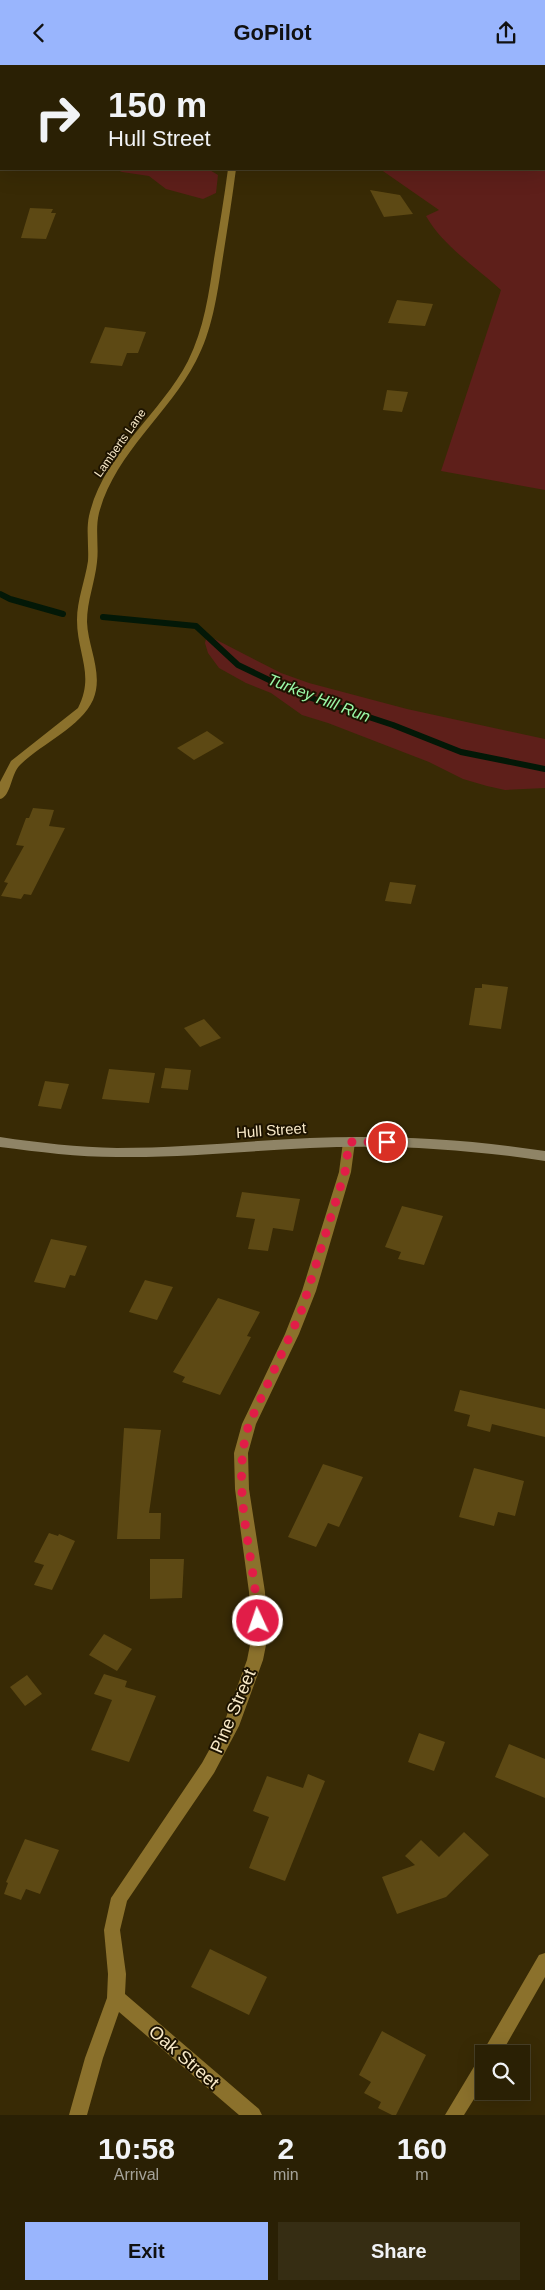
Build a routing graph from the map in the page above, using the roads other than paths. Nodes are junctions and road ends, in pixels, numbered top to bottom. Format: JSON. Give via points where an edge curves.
{"nodes":[{"id":1,"x":232,"y":170,"type":"edge"},
{"id":2,"x":0,"y":796,"type":"edge"},
{"id":3,"x":349,"y":1142,"type":"junction"},
{"id":4,"x":0,"y":1143,"type":"edge"},
{"id":5,"x":545,"y":1156,"type":"edge"},
{"id":6,"x":545,"y":1961,"type":"edge"},
{"id":7,"x":116,"y":1998,"type":"junction"},
{"id":8,"x":496,"y":2045,"type":"edge"},
{"id":9,"x":475,"y":2080,"type":"edge"},
{"id":10,"x":466,"y":2096,"type":"junction"},
{"id":11,"x":78,"y":2115,"type":"edge"},
{"id":12,"x":253,"y":2115,"type":"edge"},
{"id":13,"x":454,"y":2115,"type":"edge"},
{"id":14,"x":465,"y":2115,"type":"edge"}],
"edges":[{"from":1,"to":2,"type":"street","name":"Lamberts Lane","via":[[214,294],[198,348],[176,387],[116,468],[98,499],[82,623],[92,674],[89,699],[82,710],[15,763]]},
{"from":3,"to":4,"type":"main road","name":"Hull Street","via":[[134,1154],[78,1152]]},
{"from":3,"to":5,"type":"main road","name":"Hull Street","via":[[423,1143]]},
{"from":3,"to":7,"type":"street","name":"Pine Street","via":[[345,1172],[309,1291],[249,1424],[242,1453],[242,1489],[257,1592],[259,1640],[255,1660],[231,1726],[208,1768],[119,1897],[112,1930]]},
{"from":6,"to":8,"type":"street"},
{"from":7,"to":11,"type":"street","name":"Pine Street"},
{"from":7,"to":12,"type":"street","name":"Oak Street"},
{"from":9,"to":10,"type":"street"},
{"from":10,"to":13,"type":"street"},
{"from":10,"to":14,"type":"street"}]}
